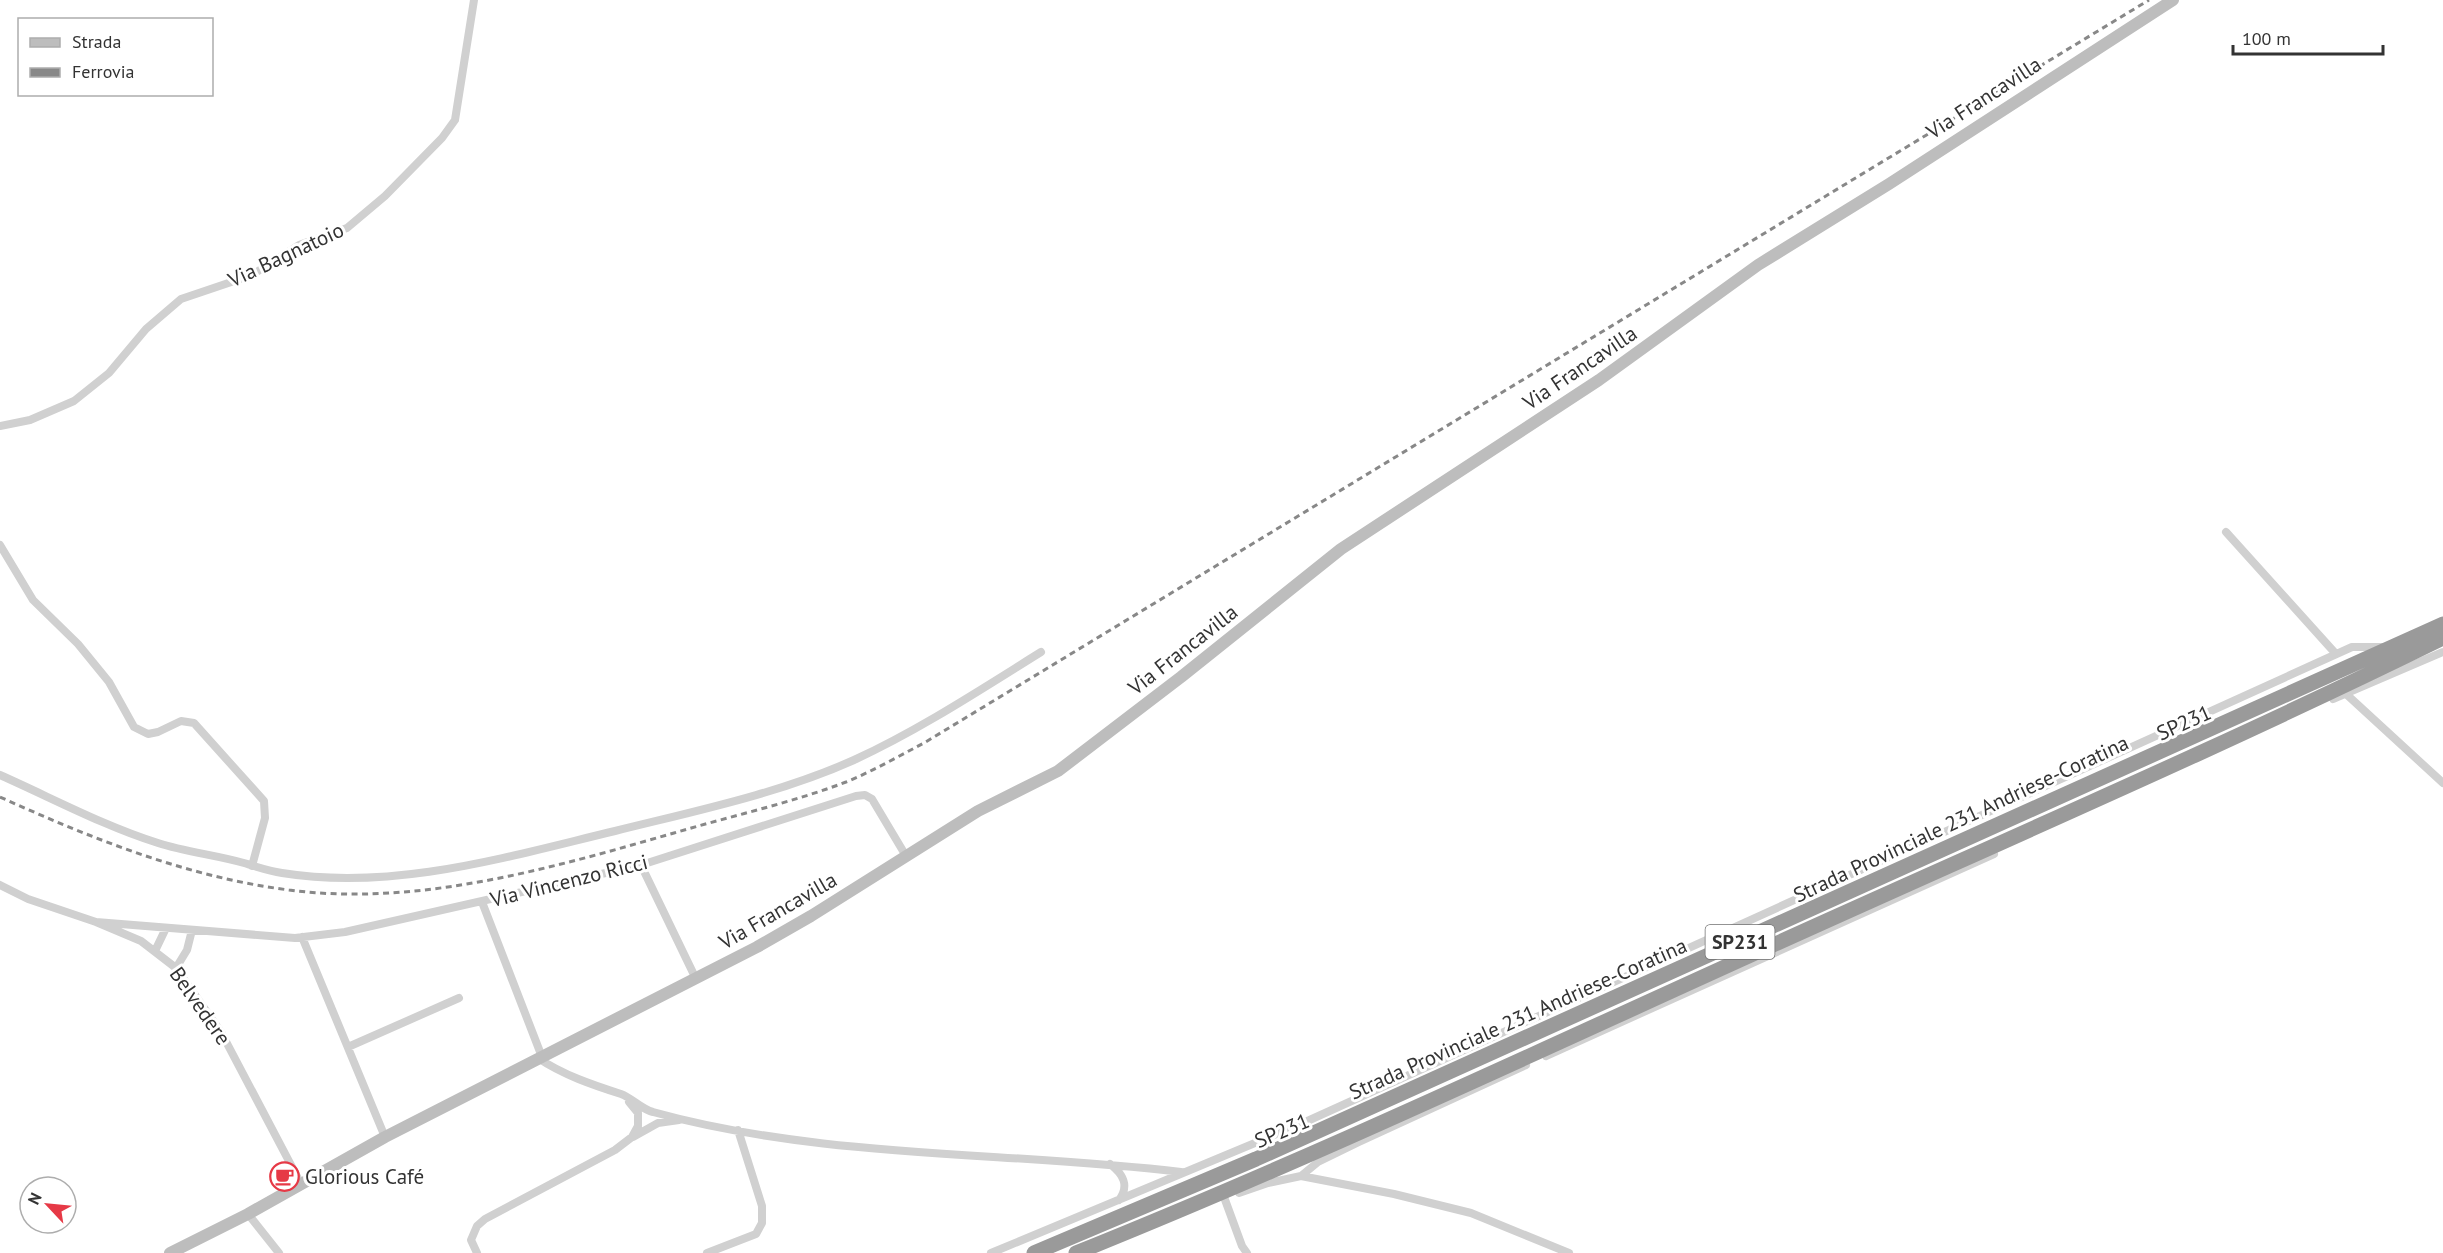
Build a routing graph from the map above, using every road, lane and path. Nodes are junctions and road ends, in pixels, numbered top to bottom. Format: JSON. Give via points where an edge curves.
{"nodes":[{"id":1,"x":474,"y":0,"type":"edge"},
{"id":2,"x":2173,"y":0,"type":"edge"},
{"id":3,"x":0,"y":426,"type":"edge"},
{"id":4,"x":2226,"y":532,"type":"dead end"},
{"id":5,"x":0,"y":545,"type":"edge"},
{"id":6,"x":2443,"y":624,"type":"edge"},
{"id":7,"x":2443,"y":638,"type":"edge"},
{"id":8,"x":2393,"y":647,"type":"junction"},
{"id":9,"x":1041,"y":652,"type":"dead end"},
{"id":10,"x":2443,"y":652,"type":"edge"},
{"id":11,"x":2336,"y":654,"type":"junction"},
{"id":12,"x":2345,"y":693,"type":"junction"},
{"id":13,"x":0,"y":775,"type":"edge"},
{"id":14,"x":2443,"y":783,"type":"edge"},
{"id":15,"x":906,"y":856,"type":"junction"},
{"id":16,"x":641,"y":865,"type":"junction"},
{"id":17,"x":252,"y":866,"type":"junction"},
{"id":18,"x":0,"y":885,"type":"edge"},
{"id":19,"x":482,"y":902,"type":"junction"},
{"id":20,"x":96,"y":922,"type":"junction"},
{"id":21,"x":166,"y":928,"type":"junction"},
{"id":22,"x":192,"y":930,"type":"junction"},
{"id":23,"x":302,"y":937,"type":"junction"},
{"id":24,"x":155,"y":951,"type":"junction"},
{"id":25,"x":176,"y":968,"type":"junction"},
{"id":26,"x":696,"y":979,"type":"junction"},
{"id":27,"x":459,"y":998,"type":"dead end"},
{"id":28,"x":348,"y":1047,"type":"junction"},
{"id":29,"x":540,"y":1058,"type":"junction"},
{"id":30,"x":623,"y":1095,"type":"junction"},
{"id":31,"x":686,"y":1119,"type":"junction"},
{"id":32,"x":738,"y":1130,"type":"junction"},
{"id":33,"x":385,"y":1137,"type":"junction"},
{"id":34,"x":632,"y":1137,"type":"junction"},
{"id":35,"x":1110,"y":1164,"type":"junction"},
{"id":36,"x":1182,"y":1173,"type":"junction"},
{"id":37,"x":1301,"y":1176,"type":"junction"},
{"id":38,"x":301,"y":1184,"type":"junction"},
{"id":39,"x":1224,"y":1197,"type":"junction"},
{"id":40,"x":1117,"y":1202,"type":"junction"},
{"id":41,"x":248,"y":1214,"type":"junction"},
{"id":42,"x":1155,"y":1220,"type":"junction"},
{"id":43,"x":181,"y":1250,"type":"edge"},
{"id":44,"x":170,"y":1253,"type":"edge"},
{"id":45,"x":279,"y":1253,"type":"edge"},
{"id":46,"x":477,"y":1253,"type":"edge"},
{"id":47,"x":707,"y":1253,"type":"edge"},
{"id":48,"x":991,"y":1253,"type":"edge"},
{"id":49,"x":1034,"y":1253,"type":"edge"},
{"id":50,"x":1076,"y":1253,"type":"edge"},
{"id":51,"x":1247,"y":1253,"type":"edge"},
{"id":52,"x":1569,"y":1253,"type":"edge"}],
"edges":[{"from":1,"to":3,"type":"street","name":"Via Bagnatoio","via":[[454,120],[442,138],[385,196],[347,228],[299,245],[252,275],[180,299],[146,329],[109,373],[74,401],[30,420]]},
{"from":2,"to":15,"type":"street","name":"Via Francavilla","via":[[1758,265],[1599,380],[1341,549],[1058,771],[978,811]]},
{"from":4,"to":11,"type":"street"},
{"from":5,"to":17,"type":"street","via":[[33,600],[78,644],[109,682],[134,727],[148,734],[181,722],[194,723],[264,801],[266,818]]},
{"from":6,"to":8,"type":"highway","name":"Strada Provinciale 231 Andriese-Coratina","number":"SP231"},
{"from":7,"to":42,"type":"highway","name":"Strada Provinciale 231 Andriese-Coratina","number":"SP231","via":[[1947,868]]},
{"from":8,"to":11,"type":"street","name":"SP231","via":[[2352,647]]},
{"from":8,"to":49,"type":"highway","name":"Strada Provinciale 231 Andriese-Coratina","number":"SP231","via":[[1257,1160]]},
{"from":9,"to":17,"type":"street","via":[[966,699],[855,759],[710,808],[439,871],[353,877],[284,873]]},
{"from":10,"to":12,"type":"street"},
{"from":11,"to":36,"type":"street","name":"SP231","via":[[1303,1123]]},
{"from":12,"to":14,"type":"street"},
{"from":12,"to":37,"type":"street","via":[[1359,1142],[1318,1162]]},
{"from":13,"to":17,"type":"street","via":[[134,834]]},
{"from":15,"to":16,"type":"street","name":"Via Vincenzo Ricci","via":[[866,795]]},
{"from":15,"to":26,"type":"street","name":"Via Francavilla","via":[[811,916]]},
{"from":16,"to":19,"type":"street","name":"Via Vincenzo Ricci"},
{"from":16,"to":26,"type":"street"},
{"from":18,"to":20,"type":"street","name":"Belvedere"},
{"from":19,"to":23,"type":"street","name":"Via Vincenzo Ricci","via":[[345,932]]},
{"from":19,"to":29,"type":"street"},
{"from":20,"to":21,"type":"street","name":"Via Vincenzo Ricci"},
{"from":20,"to":24,"type":"street","name":"Belvedere"},
{"from":21,"to":22,"type":"street","name":"Via Vincenzo Ricci"},
{"from":21,"to":24,"type":"street"},
{"from":22,"to":23,"type":"street","name":"Via Vincenzo Ricci"},
{"from":22,"to":25,"type":"street","via":[[187,950]]},
{"from":23,"to":28,"type":"street"},
{"from":24,"to":25,"type":"street","name":"Belvedere"},
{"from":25,"to":38,"type":"street","name":"Belvedere","via":[[221,1032]]},
{"from":26,"to":29,"type":"street","name":"Via Francavilla"},
{"from":27,"to":28,"type":"street"},
{"from":28,"to":33,"type":"street"},
{"from":29,"to":30,"type":"street","via":[[549,1066],[607,1092]]},
{"from":29,"to":33,"type":"street","name":"Via Francavilla"},
{"from":30,"to":31,"type":"street","via":[[650,1111]]},
{"from":30,"to":34,"type":"street","via":[[638,1113],[638,1126]]},
{"from":31,"to":32,"type":"street"},
{"from":31,"to":34,"type":"street","via":[[658,1123]]},
{"from":32,"to":35,"type":"street","via":[[858,1146]]},
{"from":32,"to":47,"type":"street","via":[[762,1206],[762,1223],[756,1234]]},
{"from":33,"to":38,"type":"street","name":"Via Francavilla"},
{"from":34,"to":46,"type":"street","via":[[590,1165],[485,1219],[471,1240]]},
{"from":35,"to":36,"type":"street"},
{"from":35,"to":40,"type":"street","via":[[1122,1173],[1125,1182],[1125,1192]]},
{"from":36,"to":40,"type":"street","name":"SP231"},
{"from":37,"to":39,"type":"street"},
{"from":37,"to":52,"type":"street","via":[[1471,1213]]},
{"from":38,"to":41,"type":"street","name":"Via Francavilla"},
{"from":39,"to":42,"type":"street"},
{"from":39,"to":51,"type":"street"},
{"from":40,"to":48,"type":"street","name":"SP231"},
{"from":41,"to":43,"type":"street","name":"Via Francavilla"},
{"from":41,"to":45,"type":"street"},
{"from":42,"to":50,"type":"highway","name":"Strada Provinciale 231 Andriese-Coratina","number":"SP231"},
{"from":43,"to":44,"type":"street","name":"Via Francavilla"}]}
